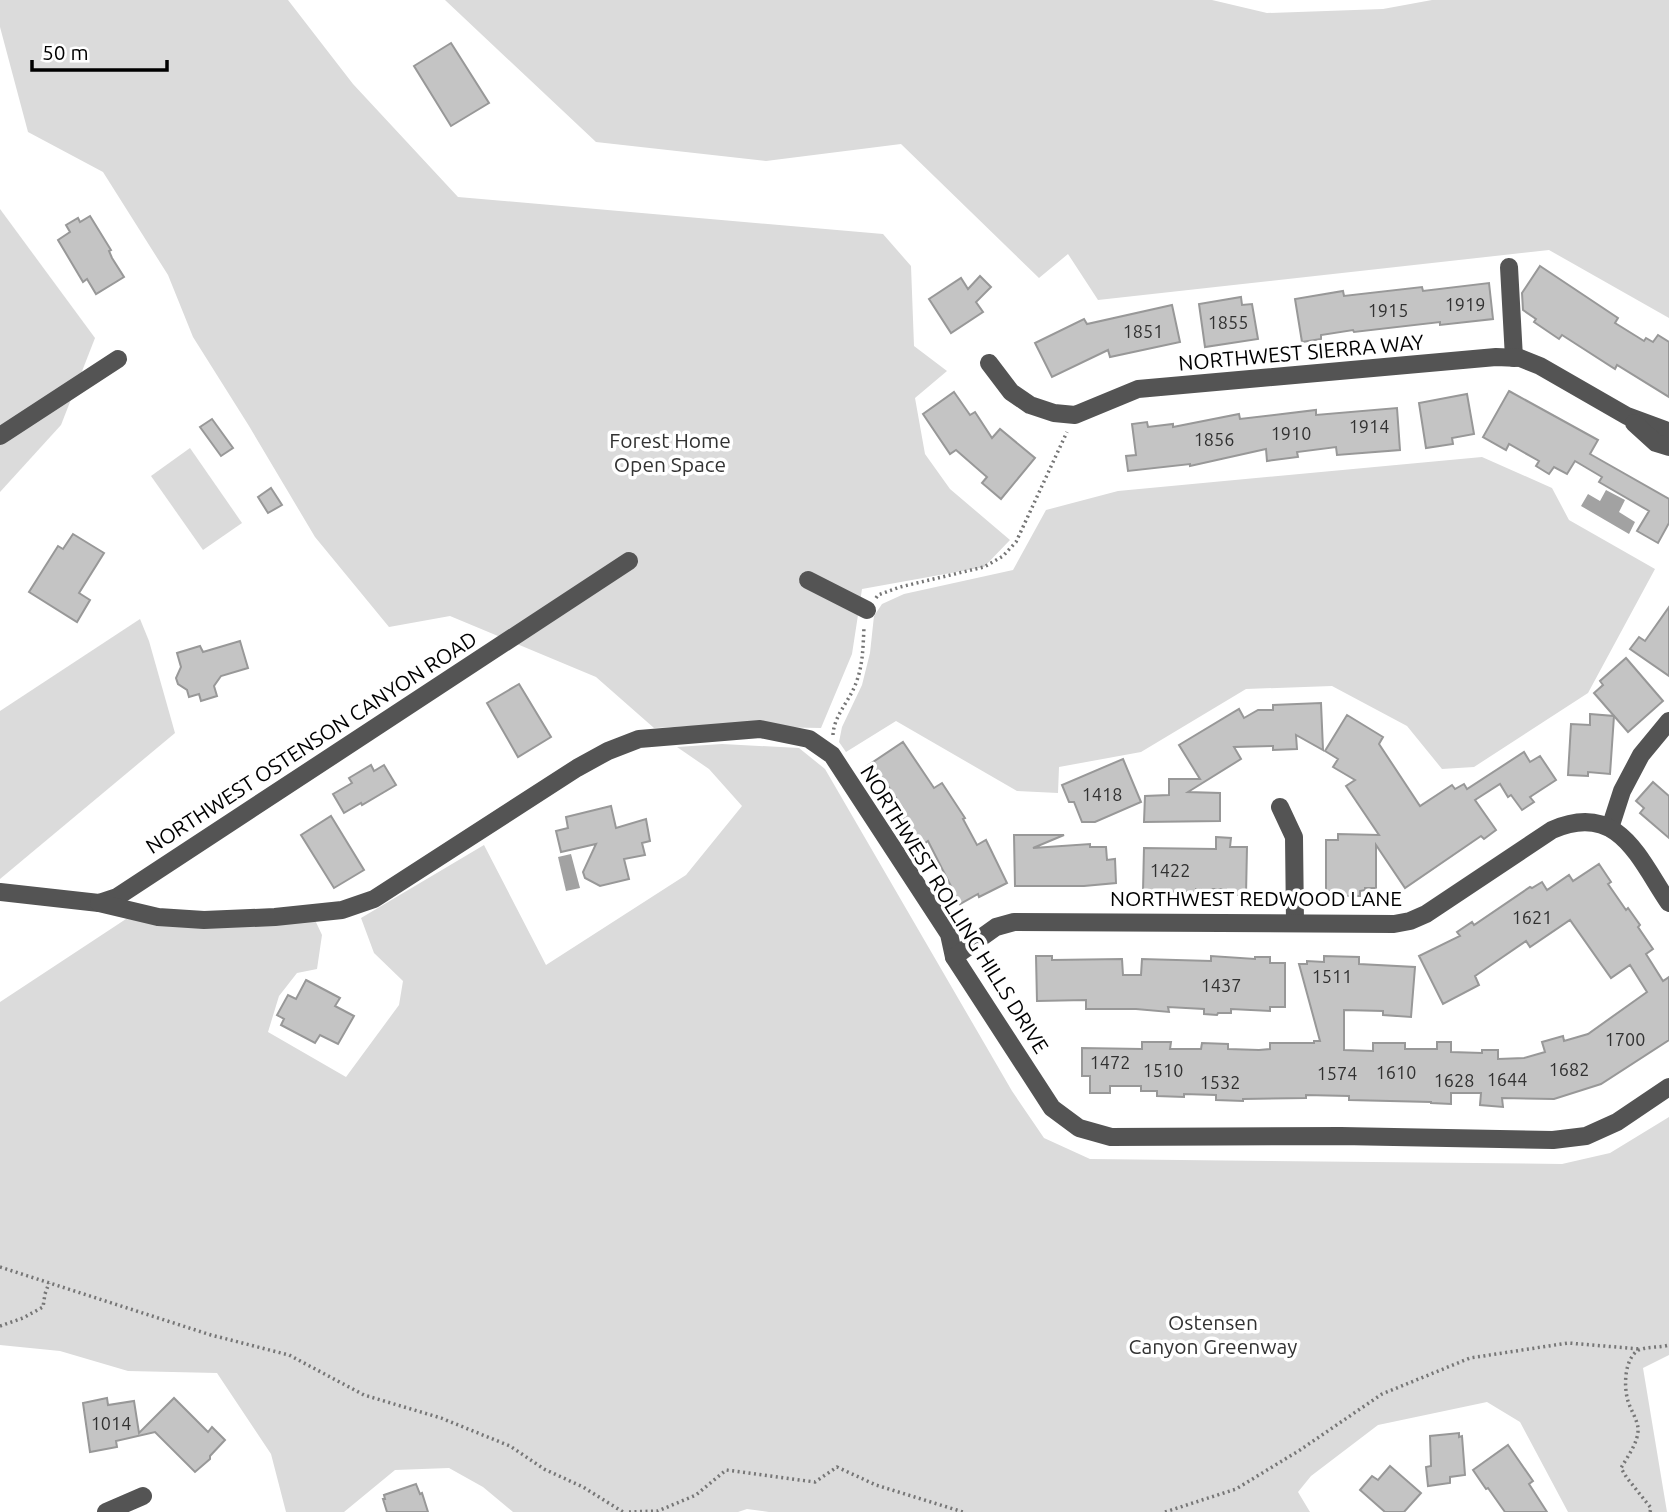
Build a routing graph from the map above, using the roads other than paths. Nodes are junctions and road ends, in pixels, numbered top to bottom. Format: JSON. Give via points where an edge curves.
{"nodes":[{"id":1,"x":1509,"y":267,"type":"dead end"},
{"id":2,"x":1514,"y":358,"type":"junction"},
{"id":3,"x":118,"y":359,"type":"dead end"},
{"id":4,"x":989,"y":363,"type":"dead end"},
{"id":5,"x":1627,"y":416,"type":"junction"},
{"id":6,"x":1669,"y":433,"type":"edge"},
{"id":7,"x":0,"y":436,"type":"edge"},
{"id":8,"x":1669,"y":447,"type":"edge"},
{"id":9,"x":629,"y":561,"type":"dead end"},
{"id":10,"x":808,"y":580,"type":"dead end"},
{"id":11,"x":867,"y":610,"type":"road end"},
{"id":12,"x":1669,"y":721,"type":"edge"},
{"id":13,"x":1280,"y":807,"type":"dead end"},
{"id":14,"x":1610,"y":828,"type":"junction"},
{"id":15,"x":0,"y":892,"type":"edge"},
{"id":16,"x":99,"y":903,"type":"junction"},
{"id":17,"x":1669,"y":903,"type":"edge"},
{"id":18,"x":1295,"y":923,"type":"junction"},
{"id":19,"x":954,"y":957,"type":"junction"},
{"id":20,"x":1669,"y":1087,"type":"edge"},
{"id":21,"x":143,"y":1496,"type":"dead end"},
{"id":22,"x":106,"y":1512,"type":"edge"}],
"edges":[{"from":1,"to":2,"type":"street"},
{"from":2,"to":4,"type":"street","name":"NORTHWEST SIERRA WAY","via":[[1138,389],[1075,415],[1030,405],[1011,392]]},
{"from":2,"to":5,"type":"street","name":"NORTHWEST SIERRA WAY","via":[[1540,366]]},
{"from":3,"to":7,"type":"street"},
{"from":5,"to":6,"type":"street","name":"NORTHWEST SIERRA WAY"},
{"from":5,"to":8,"type":"street","name":"NORTHWEST SIERRA WAY","via":[[1656,443]]},
{"from":9,"to":16,"type":"street","name":"NORTHWEST OSTENSON CANYON ROAD","via":[[117,897]]},
{"from":10,"to":11,"type":"street"},
{"from":12,"to":14,"type":"street","via":[[1641,755]]},
{"from":13,"to":18,"type":"street","via":[[1294,837]]},
{"from":14,"to":17,"type":"street","via":[[1629,843]]},
{"from":14,"to":18,"type":"street","name":"NORTHWEST REDWOOD LANE","via":[[1584,821],[1567,823],[1410,921]]},
{"from":15,"to":16,"type":"street"},
{"from":16,"to":19,"type":"street","name":"NORTHWEST ROLLING HILLS DRIVE","via":[[158,917],[204,920],[342,910],[374,899],[608,751],[639,739],[760,729],[809,739],[832,755],[948,934]]},
{"from":18,"to":19,"type":"street","name":"NORTHWEST REDWOOD LANE","via":[[1014,922],[996,928]]},
{"from":19,"to":20,"type":"street","name":"NORTHWEST ROLLING HILLS DRIVE","via":[[1052,1108],[1079,1128],[1111,1137],[1553,1140],[1586,1136],[1617,1122]]},
{"from":21,"to":22,"type":"street"}]}
